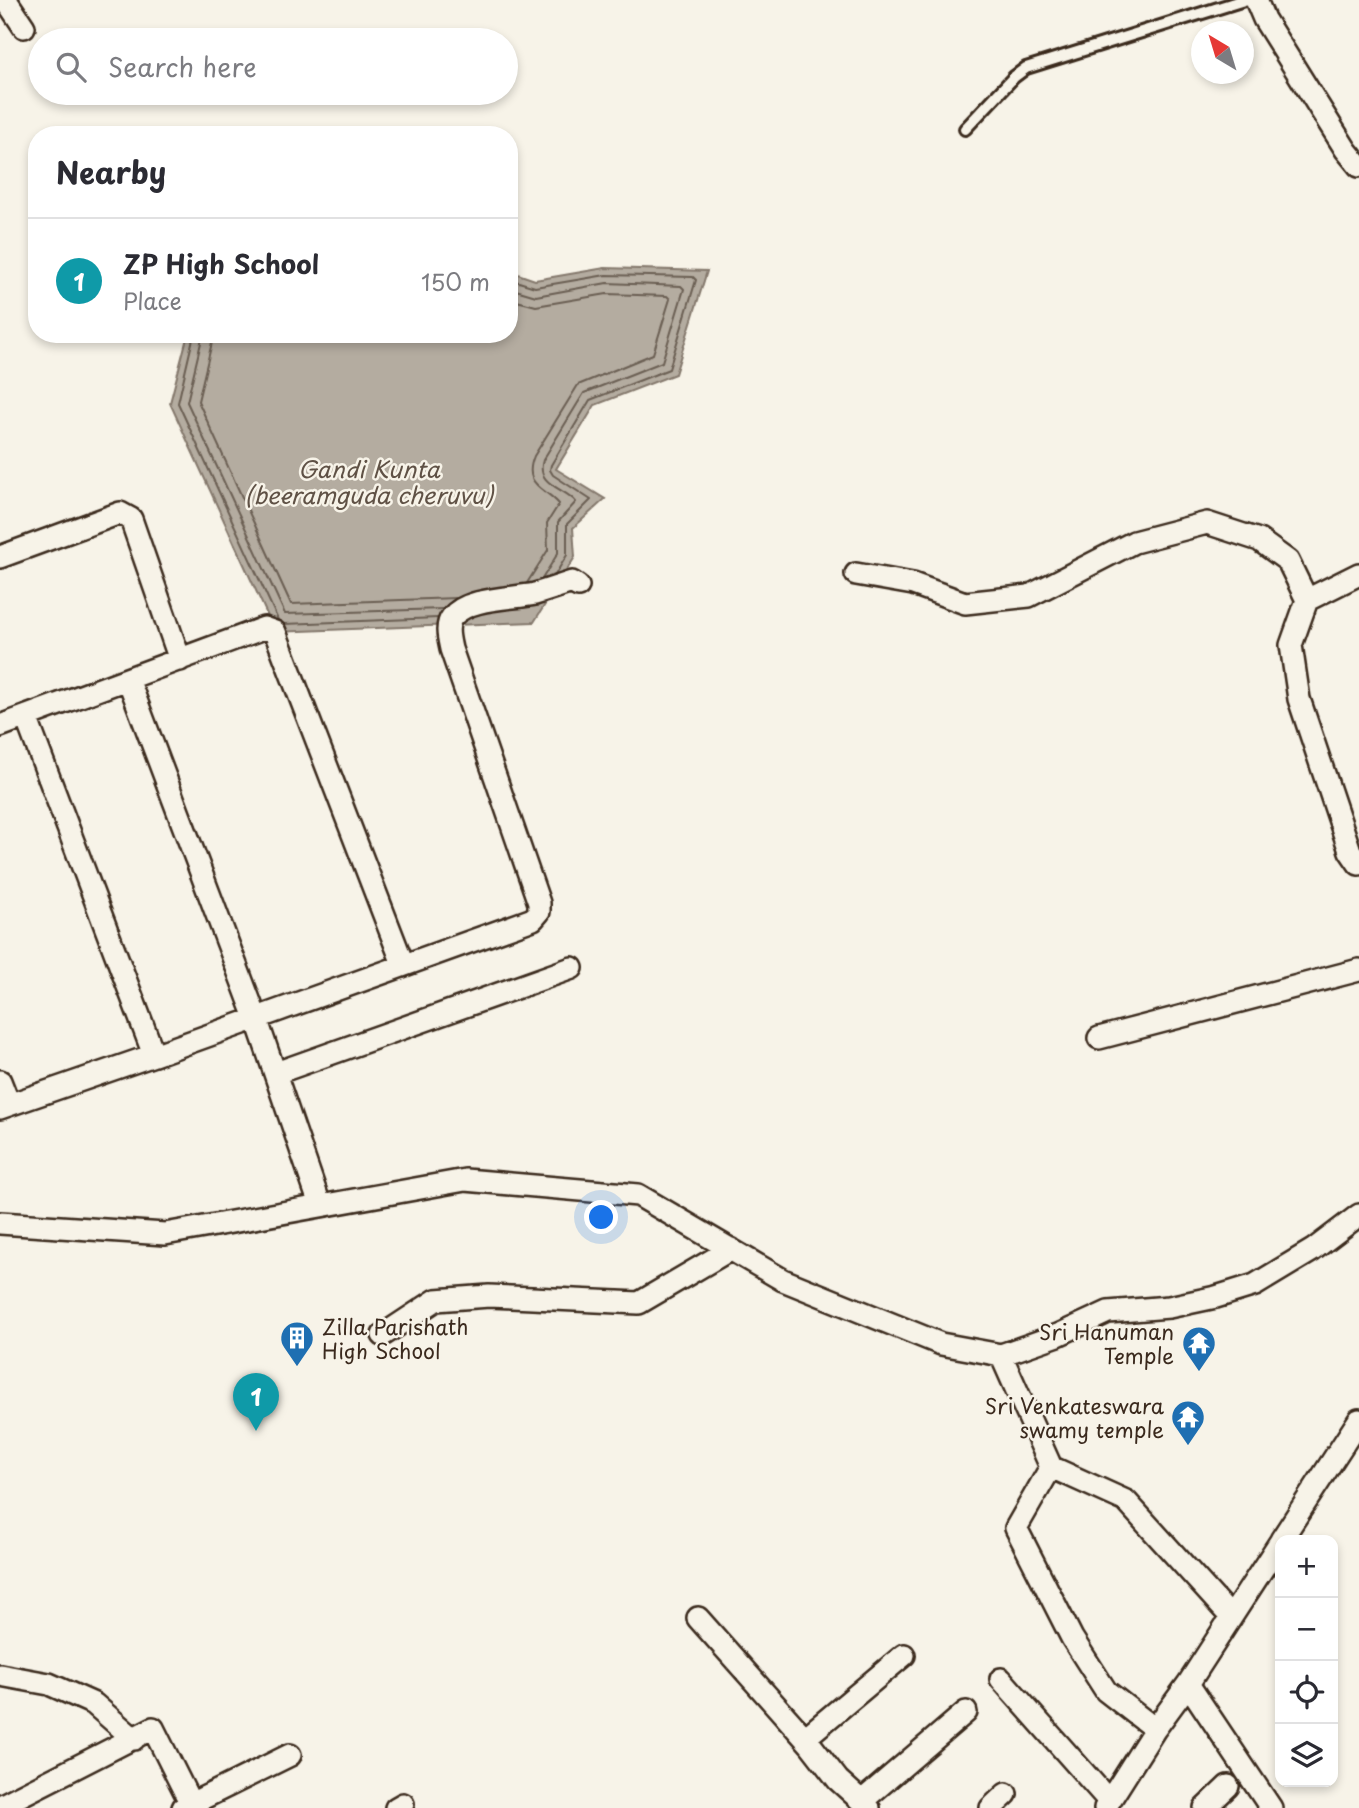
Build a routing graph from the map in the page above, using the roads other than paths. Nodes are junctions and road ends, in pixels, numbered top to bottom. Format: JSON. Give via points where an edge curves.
{"nodes":[{"id":1,"x":6,"y":0,"type":"edge"},
{"id":2,"x":1244,"y":0,"type":"edge"},
{"id":3,"x":1256,"y":0,"type":"edge"},
{"id":4,"x":24,"y":27,"type":"dead end"},
{"id":5,"x":965,"y":129,"type":"dead end"},
{"id":6,"x":1359,"y":166,"type":"edge"},
{"id":7,"x":0,"y":557,"type":"edge"},
{"id":8,"x":856,"y":574,"type":"dead end"},
{"id":9,"x":1359,"y":574,"type":"edge"},
{"id":10,"x":578,"y":586,"type":"dead end"},
{"id":11,"x":1307,"y":600,"type":"junction"},
{"id":12,"x":180,"y":660,"type":"junction"},
{"id":13,"x":128,"y":679,"type":"junction"},
{"id":14,"x":26,"y":717,"type":"junction"},
{"id":15,"x":0,"y":726,"type":"edge"},
{"id":16,"x":1359,"y":864,"type":"edge"},
{"id":17,"x":403,"y":964,"type":"junction"},
{"id":18,"x":572,"y":968,"type":"dead end"},
{"id":19,"x":1359,"y":971,"type":"edge"},
{"id":20,"x":256,"y":1018,"type":"junction"},
{"id":21,"x":1099,"y":1038,"type":"dead end"},
{"id":22,"x":154,"y":1055,"type":"junction"},
{"id":23,"x":276,"y":1073,"type":"junction"},
{"id":24,"x":0,"y":1081,"type":"edge"},
{"id":25,"x":5,"y":1106,"type":"edge"},
{"id":26,"x":320,"y":1205,"type":"junction"},
{"id":27,"x":1359,"y":1215,"type":"edge"},
{"id":28,"x":0,"y":1223,"type":"edge"},
{"id":29,"x":731,"y":1249,"type":"junction"},
{"id":30,"x":383,"y":1335,"type":"dead end"},
{"id":31,"x":1001,"y":1355,"type":"junction"},
{"id":32,"x":1359,"y":1420,"type":"edge"},
{"id":33,"x":1051,"y":1467,"type":"junction"},
{"id":34,"x":1285,"y":1535,"type":"edge"},
{"id":35,"x":1275,"y":1550,"type":"edge"},
{"id":36,"x":1231,"y":1617,"type":"junction"},
{"id":37,"x":698,"y":1618,"type":"dead end"},
{"id":38,"x":904,"y":1655,"type":"dead end"},
{"id":39,"x":0,"y":1675,"type":"edge"},
{"id":40,"x":1001,"y":1679,"type":"dead end"},
{"id":41,"x":1188,"y":1684,"type":"junction"},
{"id":42,"x":966,"y":1712,"type":"dead end"},
{"id":43,"x":1155,"y":1729,"type":"junction"},
{"id":44,"x":805,"y":1738,"type":"junction"},
{"id":45,"x":134,"y":1739,"type":"junction"},
{"id":46,"x":289,"y":1755,"type":"dead end"},
{"id":47,"x":1228,"y":1786,"type":"dead end"},
{"id":48,"x":865,"y":1804,"type":"edge"},
{"id":49,"x":1107,"y":1805,"type":"edge"},
{"id":50,"x":0,"y":1806,"type":"edge"},
{"id":51,"x":189,"y":1807,"type":"edge"},
{"id":52,"x":1205,"y":1808,"type":"edge"},
{"id":53,"x":1271,"y":1808,"type":"edge"}],
"edges":[{"from":1,"to":4,"type":"street"},
{"from":2,"to":5,"type":"lane","via":[[1026,68]]},
{"from":3,"to":6,"type":"street"},
{"from":7,"to":12,"type":"street","via":[[120,513],[127,515]]},
{"from":8,"to":11,"type":"street","via":[[913,584],[965,603],[1029,596],[1134,542],[1207,523],[1259,540],[1288,561]]},
{"from":9,"to":11,"type":"street"},
{"from":10,"to":17,"type":"street","via":[[572,583],[506,597],[461,609],[452,616],[451,649],[540,903],[539,912],[533,919]]},
{"from":11,"to":16,"type":"street","via":[[1291,645],[1299,699],[1350,851]]},
{"from":12,"to":13,"type":"street"},
{"from":12,"to":17,"type":"street","via":[[264,628],[275,632]]},
{"from":13,"to":14,"type":"street"},
{"from":13,"to":20,"type":"street"},
{"from":14,"to":15,"type":"street"},
{"from":14,"to":22,"type":"street"},
{"from":17,"to":20,"type":"street"},
{"from":18,"to":23,"type":"street"},
{"from":19,"to":21,"type":"street"},
{"from":20,"to":22,"type":"street"},
{"from":20,"to":23,"type":"street"},
{"from":22,"to":25,"type":"street"},
{"from":23,"to":26,"type":"street"},
{"from":24,"to":25,"type":"street"},
{"from":26,"to":28,"type":"street","via":[[165,1234]]},
{"from":26,"to":29,"type":"street","via":[[465,1180],[638,1195]]},
{"from":27,"to":31,"type":"street","via":[[1255,1285],[1169,1307],[1108,1312]]},
{"from":29,"to":30,"type":"street","via":[[639,1303],[489,1296],[436,1300]]},
{"from":29,"to":31,"type":"street","via":[[783,1280],[941,1343]]},
{"from":31,"to":33,"type":"street"},
{"from":32,"to":34,"type":"street"},
{"from":33,"to":36,"type":"street","via":[[1126,1502]]},
{"from":33,"to":43,"type":"street","via":[[1016,1528],[1072,1638],[1107,1691]]},
{"from":35,"to":36,"type":"street"},
{"from":36,"to":41,"type":"street"},
{"from":37,"to":44,"type":"street"},
{"from":38,"to":44,"type":"street"},
{"from":39,"to":45,"type":"street","via":[[49,1684],[94,1704]]},
{"from":40,"to":49,"type":"street"},
{"from":41,"to":43,"type":"street"},
{"from":41,"to":53,"type":"street"},
{"from":42,"to":48,"type":"street"},
{"from":43,"to":49,"type":"street"},
{"from":44,"to":48,"type":"street","via":[[838,1780]]},
{"from":45,"to":50,"type":"street"},
{"from":45,"to":51,"type":"street","via":[[153,1728]]},
{"from":46,"to":51,"type":"street"},
{"from":47,"to":52,"type":"street"}]}
